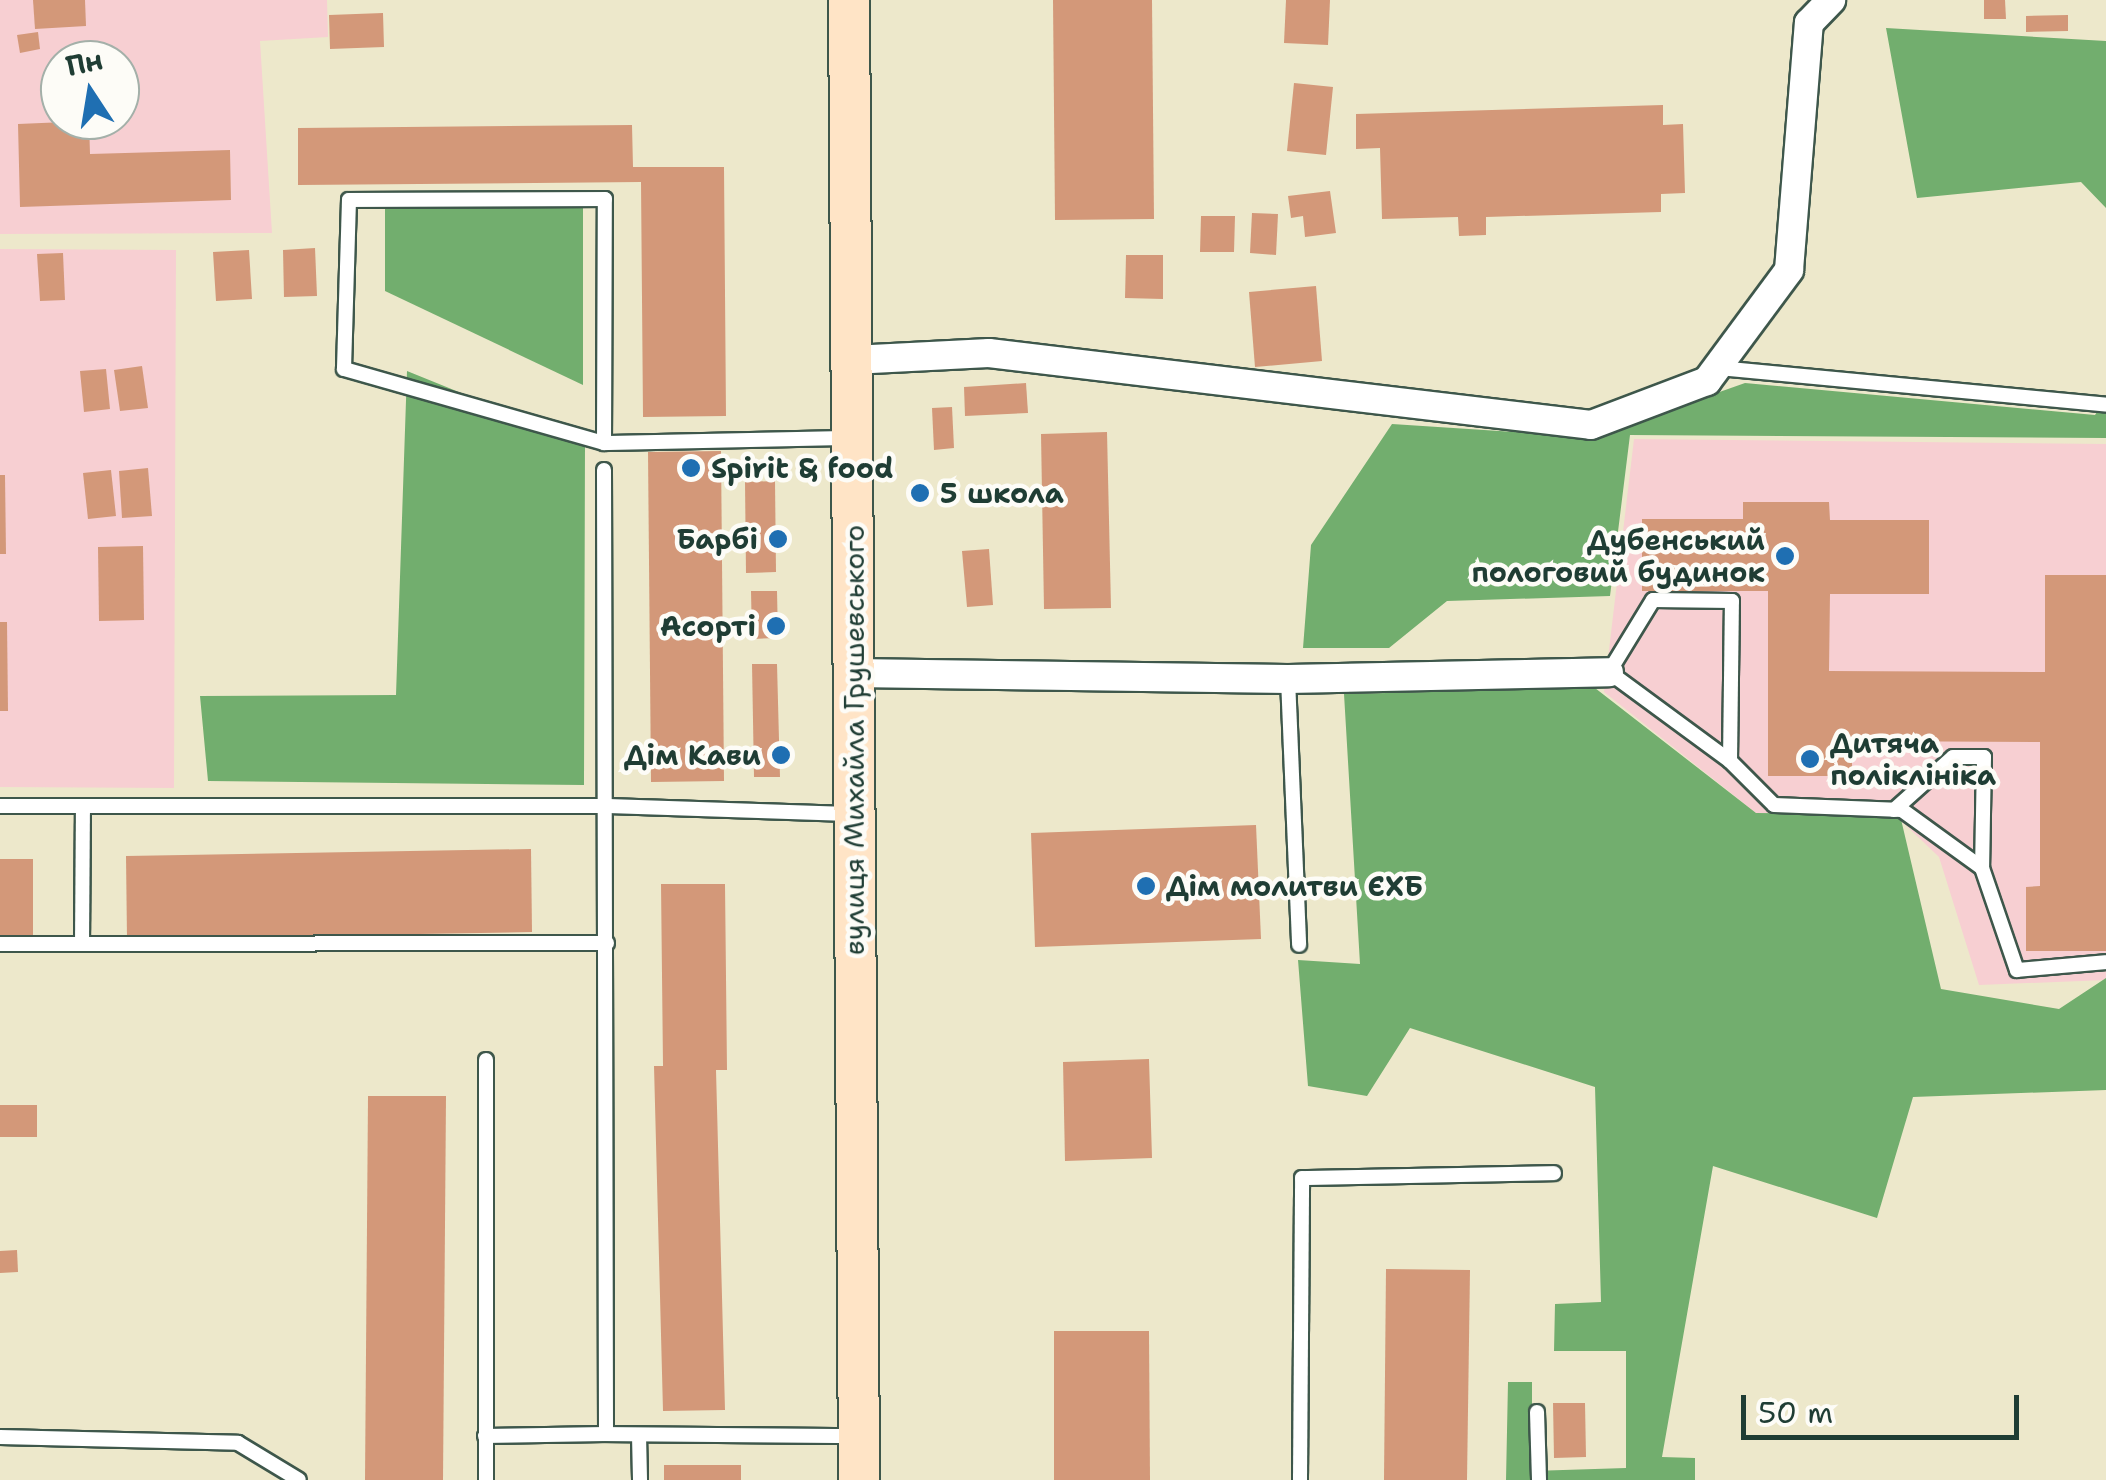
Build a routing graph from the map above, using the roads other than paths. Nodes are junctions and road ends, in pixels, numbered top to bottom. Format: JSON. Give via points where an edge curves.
{"nodes":[{"id":1,"x":850,"y":0,"type":"edge"},
{"id":2,"x":1831,"y":0,"type":"edge"},
{"id":3,"x":852,"y":360,"type":"junction"},
{"id":4,"x":1717,"y":368,"type":"junction"},
{"id":5,"x":2106,"y":405,"type":"edge"},
{"id":6,"x":852,"y":438,"type":"junction"},
{"id":7,"x":604,"y":442,"type":"junction"},
{"id":8,"x":604,"y":470,"type":"dead end"},
{"id":9,"x":1609,"y":672,"type":"junction"},
{"id":10,"x":853,"y":673,"type":"junction"},
{"id":11,"x":1288,"y":678,"type":"junction"},
{"id":12,"x":1730,"y":760,"type":"junction"},
{"id":13,"x":0,"y":806,"type":"edge"},
{"id":14,"x":83,"y":806,"type":"junction"},
{"id":15,"x":608,"y":806,"type":"junction"},
{"id":16,"x":1894,"y":810,"type":"junction"},
{"id":17,"x":854,"y":814,"type":"junction"},
{"id":18,"x":1982,"y":868,"type":"junction"},
{"id":19,"x":608,"y":943,"type":"junction"},
{"id":20,"x":0,"y":944,"type":"edge"},
{"id":21,"x":82,"y":944,"type":"junction"},
{"id":22,"x":1299,"y":944,"type":"dead end"},
{"id":23,"x":2106,"y":962,"type":"edge"},
{"id":24,"x":486,"y":1060,"type":"dead end"},
{"id":25,"x":1554,"y":1173,"type":"dead end"},
{"id":26,"x":1537,"y":1412,"type":"dead end"},
{"id":27,"x":606,"y":1434,"type":"junction"},
{"id":28,"x":639,"y":1434,"type":"junction"},
{"id":29,"x":486,"y":1436,"type":"junction"},
{"id":30,"x":858,"y":1436,"type":"junction"},
{"id":31,"x":0,"y":1438,"type":"edge"},
{"id":32,"x":300,"y":1480,"type":"edge"},
{"id":33,"x":486,"y":1480,"type":"edge"},
{"id":34,"x":640,"y":1480,"type":"edge"},
{"id":35,"x":858,"y":1480,"type":"edge"},
{"id":36,"x":1300,"y":1480,"type":"edge"},
{"id":37,"x":1539,"y":1480,"type":"edge"}],
"edges":[{"from":1,"to":3,"type":"main road","name":"вулиця Михайла Грушевського"},
{"from":2,"to":4,"type":"street","via":[[1809,23],[1788,270]]},
{"from":3,"to":4,"type":"street","via":[[989,353],[1590,424],[1707,382]]},
{"from":3,"to":6,"type":"main road","name":"вулиця Михайла Грушевського"},
{"from":4,"to":5,"type":"lane"},
{"from":6,"to":7,"type":"lane"},
{"from":6,"to":10,"type":"main road","name":"вулиця Михайла Грушевського"},
{"from":7,"to":7,"type":"lane","via":[[605,200],[349,200],[344,370]]},
{"from":8,"to":15,"type":"lane"},
{"from":9,"to":11,"type":"street"},
{"from":9,"to":12,"type":"lane"},
{"from":9,"to":12,"type":"lane","via":[[1652,600],[1732,601]]},
{"from":10,"to":11,"type":"street"},
{"from":10,"to":17,"type":"main road","name":"вулиця Михайла Грушевського"},
{"from":11,"to":22,"type":"lane"},
{"from":12,"to":16,"type":"lane","via":[[1774,805]]},
{"from":13,"to":14,"type":"lane"},
{"from":14,"to":15,"type":"lane"},
{"from":14,"to":21,"type":"lane"},
{"from":15,"to":17,"type":"lane"},
{"from":15,"to":19,"type":"lane"},
{"from":16,"to":18,"type":"lane"},
{"from":16,"to":18,"type":"lane","via":[[1953,758],[1984,757]]},
{"from":17,"to":30,"type":"main road","name":"вулиця Михайла Грушевського"},
{"from":18,"to":23,"type":"lane","via":[[2017,970]]},
{"from":19,"to":21,"type":"lane"},
{"from":19,"to":27,"type":"lane"},
{"from":20,"to":21,"type":"lane"},
{"from":24,"to":29,"type":"lane"},
{"from":25,"to":36,"type":"lane","via":[[1302,1178]]},
{"from":26,"to":37,"type":"lane"},
{"from":27,"to":28,"type":"lane"},
{"from":27,"to":29,"type":"lane"},
{"from":28,"to":30,"type":"lane"},
{"from":28,"to":34,"type":"lane"},
{"from":29,"to":33,"type":"lane"},
{"from":30,"to":35,"type":"main road","name":"вулиця Михайла Грушевського"},
{"from":31,"to":32,"type":"lane","via":[[238,1443]]}]}
